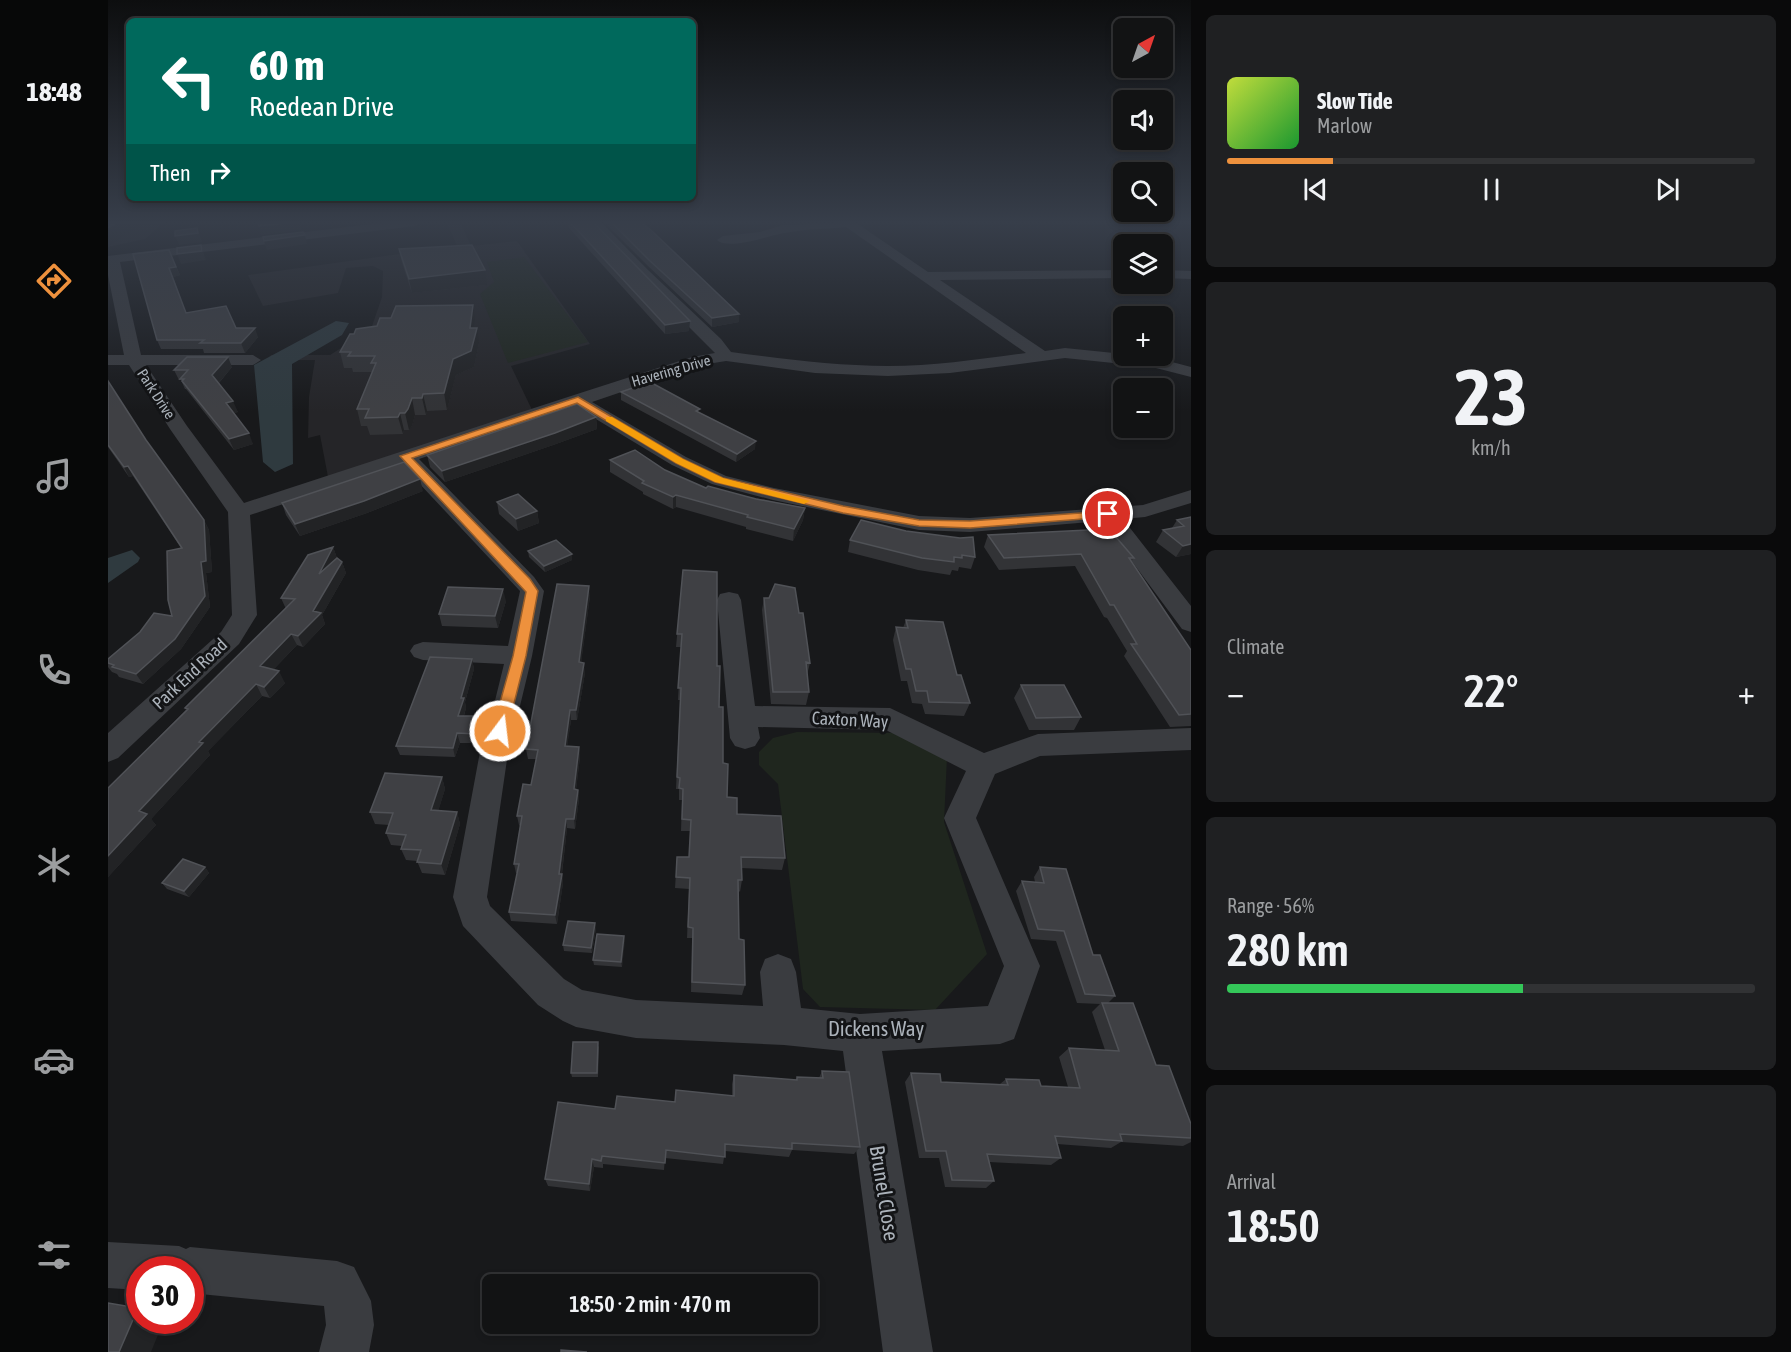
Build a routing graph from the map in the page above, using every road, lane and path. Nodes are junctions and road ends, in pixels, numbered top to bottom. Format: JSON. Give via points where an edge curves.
{"nodes":[{"id":1,"x":116,"y":285,"type":"edge"},
{"id":2,"x":656,"y":285,"type":"edge"},
{"id":3,"x":937,"y":285,"type":"edge"},
{"id":4,"x":1040,"y":355,"type":"junction"},
{"id":5,"x":726,"y":356,"type":"junction"},
{"id":6,"x":133,"y":358,"type":"junction"},
{"id":7,"x":108,"y":360,"type":"edge"},
{"id":8,"x":253,"y":360,"type":"dead end"},
{"id":9,"x":1191,"y":372,"type":"edge"},
{"id":10,"x":578,"y":400,"type":"junction"},
{"id":11,"x":405,"y":456,"type":"junction"},
{"id":12,"x":1191,"y":496,"type":"edge"},
{"id":13,"x":239,"y":512,"type":"junction"},
{"id":14,"x":1108,"y":514,"type":"junction"},
{"id":15,"x":729,"y":600,"type":"dead end"},
{"id":16,"x":1191,"y":623,"type":"edge"},
{"id":17,"x":423,"y":651,"type":"dead end"},
{"id":18,"x":519,"y":656,"type":"junction"},
{"id":19,"x":1191,"y":738,"type":"edge"},
{"id":20,"x":108,"y":750,"type":"edge"},
{"id":21,"x":983,"y":766,"type":"junction"},
{"id":22,"x":778,"y":972,"type":"dead end"},
{"id":23,"x":784,"y":1026,"type":"junction"},
{"id":24,"x":860,"y":1033,"type":"junction"},
{"id":25,"x":108,"y":1265,"type":"edge"},
{"id":26,"x":126,"y":1266,"type":"edge"},
{"id":27,"x":204,"y":1271,"type":"edge"},
{"id":28,"x":344,"y":1352,"type":"edge"},
{"id":29,"x":908,"y":1352,"type":"edge"}],
"edges":[{"from":1,"to":6,"type":"street","name":"Park Drive"},
{"from":2,"to":5,"type":"street"},
{"from":3,"to":4,"type":"street"},
{"from":4,"to":5,"type":"street","name":"Havering Drive","via":[[888,372],[814,368]]},
{"from":4,"to":9,"type":"street","name":"Havering Drive","via":[[1100,355],[1154,362]]},
{"from":5,"to":10,"type":"street","name":"Havering Drive","via":[[698,361]]},
{"from":6,"to":7,"type":"street"},
{"from":6,"to":8,"type":"street"},
{"from":6,"to":13,"type":"street","name":"Park Drive"},
{"from":10,"to":11,"type":"street","name":"Havering Drive"},
{"from":10,"to":14,"type":"street","via":[[679,461],[719,480],[843,509],[919,523],[970,525]]},
{"from":11,"to":13,"type":"street","name":"Havering Drive"},
{"from":11,"to":18,"type":"street","name":"Dickens Way","via":[[532,591]]},
{"from":12,"to":14,"type":"street","via":[[1145,511]]},
{"from":13,"to":20,"type":"street","name":"Park End Road","via":[[244,615],[230,638]]},
{"from":14,"to":16,"type":"street"},
{"from":15,"to":21,"type":"street","name":"Caxton Way","via":[[744,727],[890,719]]},
{"from":17,"to":18,"type":"street"},
{"from":18,"to":23,"type":"street","name":"Dickens Way","via":[[499,736],[470,897],[476,915],[551,992],[576,1008],[636,1019]]},
{"from":19,"to":21,"type":"street","via":[[1038,745]]},
{"from":21,"to":24,"type":"street","name":"Dickens Way","via":[[960,818],[1022,966],[1000,1025]]},
{"from":22,"to":23,"type":"street"},
{"from":23,"to":24,"type":"street","name":"Dickens Way"},
{"from":24,"to":29,"type":"street","name":"Brunel Close"},
{"from":25,"to":26,"type":"street"},
{"from":27,"to":28,"type":"street","via":[[337,1284],[348,1298],[351,1321]]}]}
